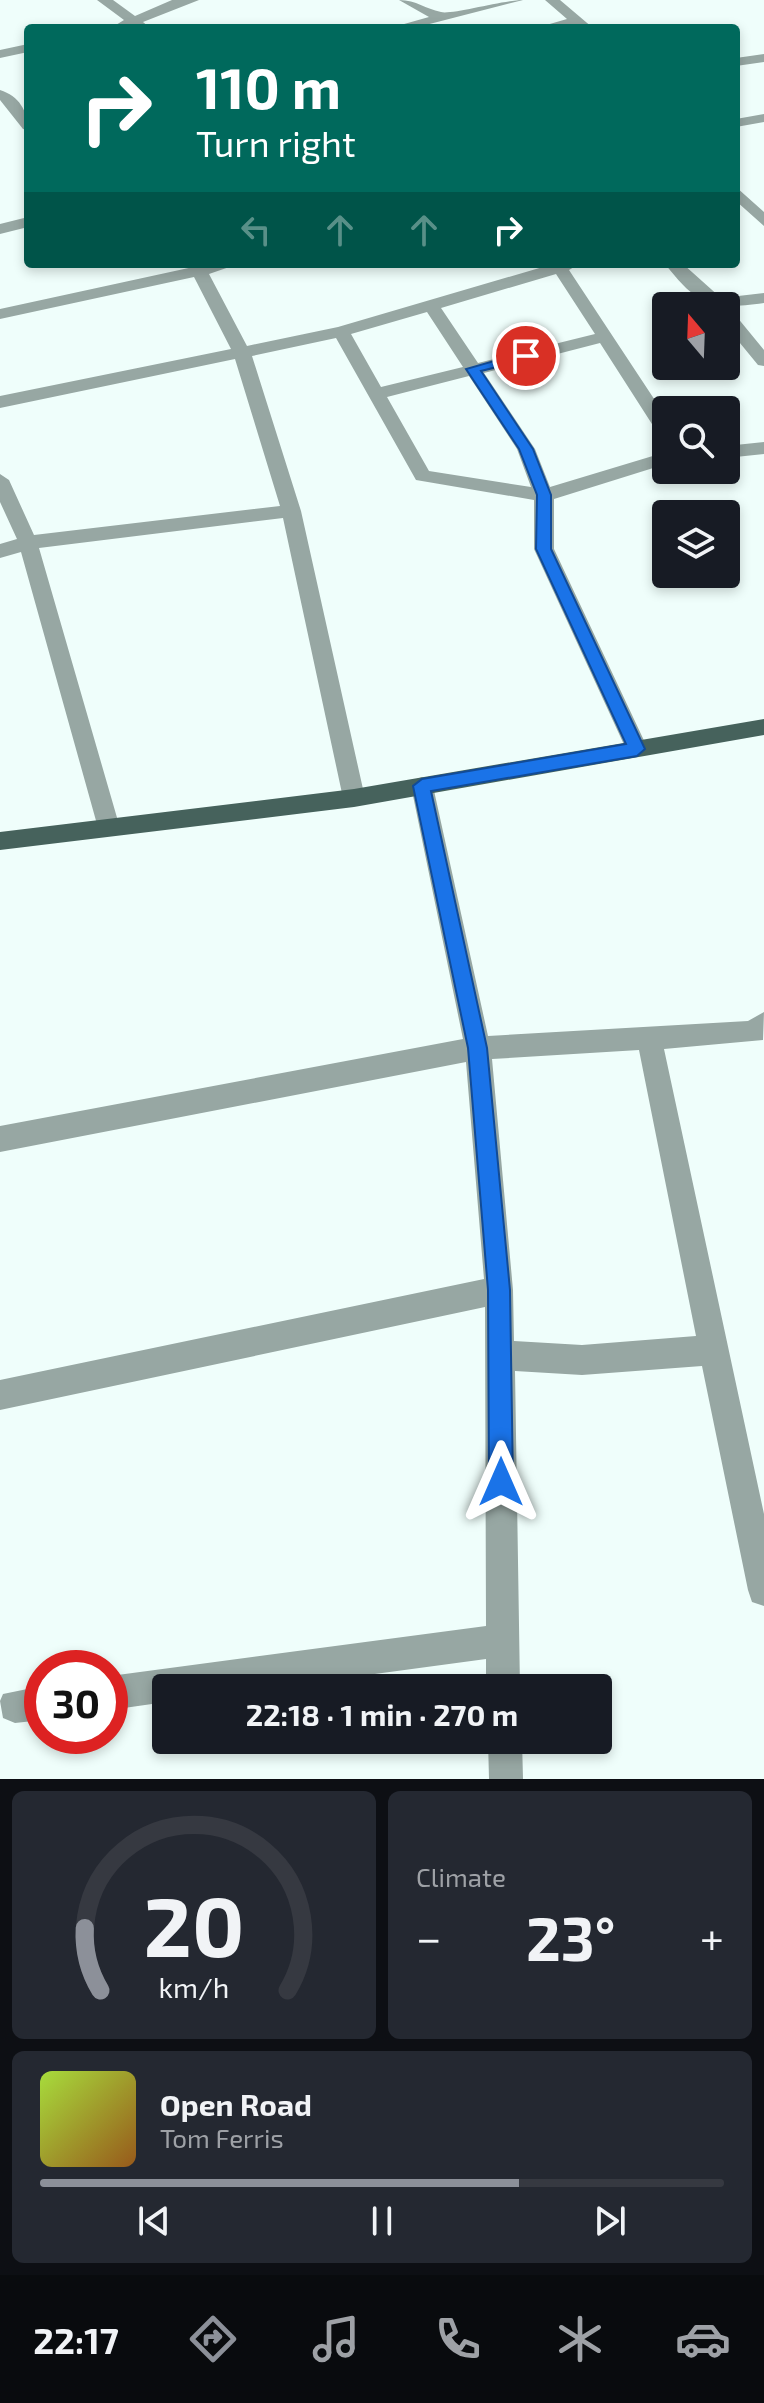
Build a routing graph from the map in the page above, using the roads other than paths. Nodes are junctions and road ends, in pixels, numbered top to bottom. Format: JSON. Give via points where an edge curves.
{"nodes":[{"id":1,"x":104,"y":0,"type":"edge"},
{"id":2,"x":192,"y":0,"type":"edge"},
{"id":3,"x":406,"y":0,"type":"edge"},
{"id":4,"x":516,"y":0,"type":"edge"},
{"id":5,"x":552,"y":0,"type":"edge"},
{"id":6,"x":442,"y":18,"type":"junction"},
{"id":7,"x":138,"y":24,"type":"edge"},
{"id":8,"x":415,"y":24,"type":"edge"},
{"id":9,"x":582,"y":24,"type":"edge"},
{"id":10,"x":24,"y":49,"type":"edge"},
{"id":11,"x":0,"y":54,"type":"edge"},
{"id":12,"x":764,"y":58,"type":"edge"},
{"id":13,"x":740,"y":61,"type":"edge"},
{"id":14,"x":13,"y":98,"type":"edge"},
{"id":15,"x":764,"y":118,"type":"edge"},
{"id":16,"x":24,"y":119,"type":"edge"},
{"id":17,"x":740,"y":122,"type":"edge"},
{"id":18,"x":749,"y":204,"type":"edge"},
{"id":19,"x":764,"y":221,"type":"edge"},
{"id":20,"x":24,"y":223,"type":"edge"},
{"id":21,"x":0,"y":229,"type":"edge"},
{"id":22,"x":212,"y":268,"type":"edge"},
{"id":23,"x":559,"y":268,"type":"edge"},
{"id":24,"x":566,"y":268,"type":"edge"},
{"id":25,"x":677,"y":268,"type":"edge"},
{"id":26,"x":199,"y":271,"type":"junction"},
{"id":27,"x":704,"y":292,"type":"edge"},
{"id":28,"x":764,"y":298,"type":"edge"},
{"id":29,"x":740,"y":304,"type":"edge"},
{"id":30,"x":432,"y":307,"type":"junction"},
{"id":31,"x":0,"y":314,"type":"edge"},
{"id":32,"x":740,"y":331,"type":"edge"},
{"id":33,"x":341,"y":332,"type":"junction"},
{"id":34,"x":605,"y":337,"type":"junction"},
{"id":35,"x":242,"y":353,"type":"junction"},
{"id":36,"x":764,"y":361,"type":"edge"},
{"id":37,"x":473,"y":369,"type":"junction"},
{"id":38,"x":377,"y":394,"type":"junction"},
{"id":39,"x":0,"y":402,"type":"edge"},
{"id":40,"x":652,"y":409,"type":"edge"},
{"id":41,"x":764,"y":448,"type":"edge"},
{"id":42,"x":740,"y":451,"type":"edge"},
{"id":43,"x":652,"y":462,"type":"edge"},
{"id":44,"x":0,"y":480,"type":"edge"},
{"id":45,"x":544,"y":495,"type":"junction"},
{"id":46,"x":291,"y":511,"type":"junction"},
{"id":47,"x":28,"y":543,"type":"junction"},
{"id":48,"x":0,"y":551,"type":"edge"},
{"id":49,"x":764,"y":727,"type":"edge"},
{"id":50,"x":637,"y":749,"type":"junction"},
{"id":51,"x":422,"y":786,"type":"junction"},
{"id":52,"x":354,"y":798,"type":"junction"},
{"id":53,"x":108,"y":828,"type":"junction"},
{"id":54,"x":0,"y":841,"type":"edge"},
{"id":55,"x":764,"y":1023,"type":"edge"},
{"id":56,"x":649,"y":1038,"type":"junction"},
{"id":57,"x":478,"y":1048,"type":"junction"},
{"id":58,"x":0,"y":1139,"type":"edge"},
{"id":59,"x":499,"y":1290,"type":"junction"},
{"id":60,"x":712,"y":1350,"type":"junction"},
{"id":61,"x":500,"y":1355,"type":"junction"},
{"id":62,"x":0,"y":1395,"type":"edge"},
{"id":63,"x":764,"y":1590,"type":"edge"},
{"id":64,"x":502,"y":1640,"type":"junction"},
{"id":65,"x":503,"y":1674,"type":"edge"},
{"id":66,"x":128,"y":1691,"type":"edge"},
{"id":67,"x":505,"y":1754,"type":"edge"},
{"id":68,"x":506,"y":1779,"type":"edge"}],
"edges":[{"from":1,"to":7,"type":"street"},
{"from":2,"to":7,"type":"street"},
{"from":3,"to":6,"type":"street"},
{"from":4,"to":6,"type":"street"},
{"from":5,"to":9,"type":"street"},
{"from":6,"to":8,"type":"street"},
{"from":10,"to":11,"type":"street"},
{"from":12,"to":13,"type":"street"},
{"from":14,"to":16,"type":"street"},
{"from":15,"to":17,"type":"street"},
{"from":18,"to":19,"type":"street"},
{"from":20,"to":21,"type":"street"},
{"from":22,"to":26,"type":"street"},
{"from":23,"to":30,"type":"street"},
{"from":24,"to":34,"type":"street"},
{"from":25,"to":27,"type":"street"},
{"from":26,"to":31,"type":"street"},
{"from":26,"to":35,"type":"street"},
{"from":28,"to":29,"type":"street"},
{"from":30,"to":33,"type":"street"},
{"from":30,"to":37,"type":"street"},
{"from":32,"to":36,"type":"street"},
{"from":33,"to":35,"type":"street"},
{"from":33,"to":38,"type":"street"},
{"from":34,"to":37,"type":"street"},
{"from":34,"to":40,"type":"street"},
{"from":35,"to":39,"type":"street"},
{"from":35,"to":46,"type":"street"},
{"from":37,"to":38,"type":"street"},
{"from":37,"to":45,"type":"street","via":[[526,449]]},
{"from":38,"to":45,"type":"street","via":[[423,476]]},
{"from":41,"to":42,"type":"street"},
{"from":43,"to":45,"type":"street"},
{"from":44,"to":47,"type":"street"},
{"from":45,"to":50,"type":"street","via":[[544,549]]},
{"from":46,"to":47,"type":"street"},
{"from":46,"to":52,"type":"street"},
{"from":47,"to":48,"type":"street"},
{"from":47,"to":53,"type":"street"},
{"from":49,"to":50,"type":"main road"},
{"from":50,"to":51,"type":"main road"},
{"from":51,"to":52,"type":"main road"},
{"from":51,"to":57,"type":"street"},
{"from":52,"to":53,"type":"main road"},
{"from":53,"to":54,"type":"main road"},
{"from":55,"to":56,"type":"street","via":[[754,1032]]},
{"from":56,"to":57,"type":"street"},
{"from":56,"to":60,"type":"street"},
{"from":57,"to":58,"type":"street"},
{"from":57,"to":59,"type":"street"},
{"from":59,"to":61,"type":"street"},
{"from":59,"to":62,"type":"street"},
{"from":60,"to":61,"type":"street","via":[[582,1360]]},
{"from":60,"to":63,"type":"street"},
{"from":61,"to":64,"type":"street"},
{"from":64,"to":65,"type":"street"},
{"from":64,"to":66,"type":"street"},
{"from":67,"to":68,"type":"street"}]}
